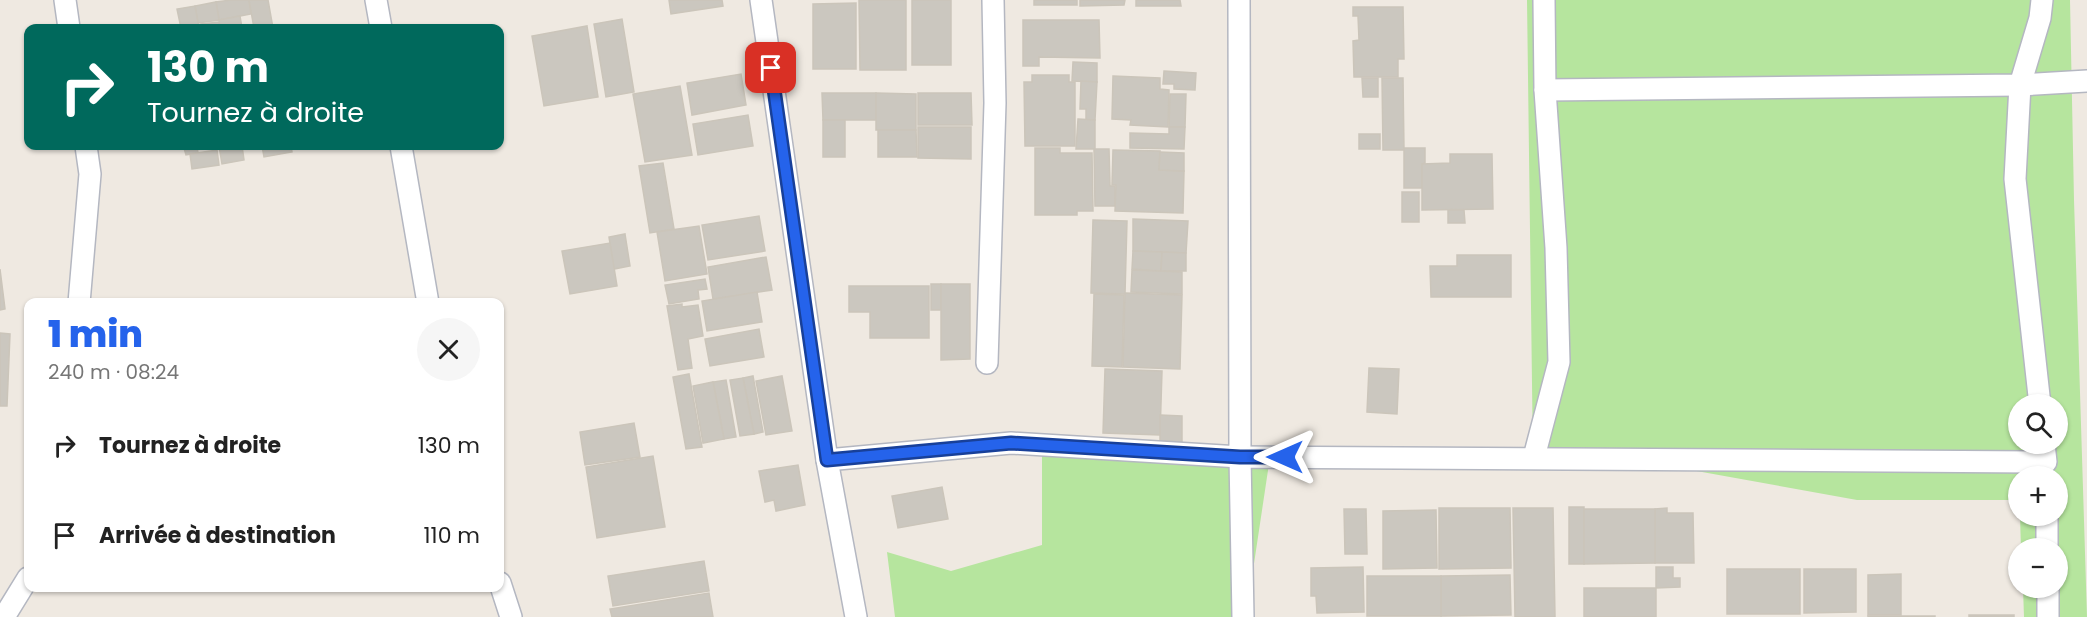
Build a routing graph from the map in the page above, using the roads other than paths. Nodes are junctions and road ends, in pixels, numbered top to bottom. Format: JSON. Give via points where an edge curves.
{"nodes":[{"id":1,"x":65,"y":0,"type":"edge"},
{"id":2,"x":376,"y":0,"type":"edge"},
{"id":3,"x":761,"y":0,"type":"edge"},
{"id":4,"x":993,"y":0,"type":"edge"},
{"id":5,"x":1239,"y":0,"type":"edge"},
{"id":6,"x":1544,"y":0,"type":"edge"},
{"id":7,"x":2042,"y":0,"type":"edge"},
{"id":8,"x":68,"y":24,"type":"edge"},
{"id":9,"x":380,"y":24,"type":"edge"},
{"id":10,"x":2087,"y":81,"type":"edge"},
{"id":11,"x":2020,"y":86,"type":"junction"},
{"id":12,"x":1545,"y":90,"type":"junction"},
{"id":13,"x":87,"y":150,"type":"edge"},
{"id":14,"x":402,"y":150,"type":"edge"},
{"id":15,"x":80,"y":298,"type":"edge"},
{"id":16,"x":427,"y":298,"type":"edge"},
{"id":17,"x":987,"y":363,"type":"dead end"},
{"id":18,"x":2039,"y":394,"type":"edge"},
{"id":19,"x":1240,"y":457,"type":"junction"},
{"id":20,"x":1534,"y":458,"type":"junction"},
{"id":21,"x":827,"y":460,"type":"junction"},
{"id":22,"x":2045,"y":461,"type":"edge"},
{"id":23,"x":24,"y":584,"type":"edge"},
{"id":24,"x":503,"y":592,"type":"edge"},
{"id":25,"x":2048,"y":598,"type":"edge"},
{"id":26,"x":4,"y":617,"type":"edge"},
{"id":27,"x":511,"y":617,"type":"edge"},
{"id":28,"x":856,"y":617,"type":"edge"},
{"id":29,"x":1243,"y":617,"type":"edge"},
{"id":30,"x":2048,"y":617,"type":"edge"}],
"edges":[{"from":1,"to":8,"type":"street"},
{"from":2,"to":9,"type":"street"},
{"from":3,"to":21,"type":"street"},
{"from":4,"to":17,"type":"street","via":[[995,103]]},
{"from":5,"to":19,"type":"street"},
{"from":6,"to":12,"type":"street"},
{"from":7,"to":11,"type":"street"},
{"from":10,"to":11,"type":"street"},
{"from":11,"to":12,"type":"street"},
{"from":11,"to":18,"type":"street","via":[[2015,179]]},
{"from":12,"to":20,"type":"street","via":[[1559,362]]},
{"from":13,"to":15,"type":"street","via":[[90,174]]},
{"from":14,"to":16,"type":"street"},
{"from":19,"to":20,"type":"street"},
{"from":19,"to":21,"type":"street","via":[[1011,443]]},
{"from":19,"to":29,"type":"street"},
{"from":20,"to":22,"type":"street"},
{"from":21,"to":28,"type":"street"},
{"from":23,"to":26,"type":"street"},
{"from":24,"to":27,"type":"street"},
{"from":25,"to":30,"type":"street"}]}
